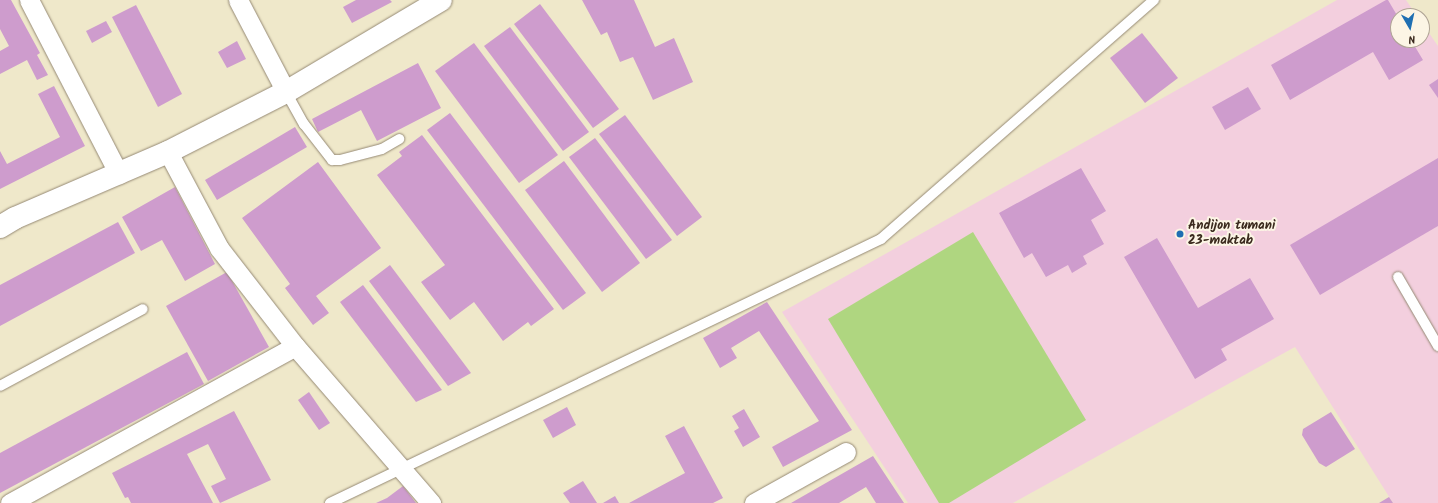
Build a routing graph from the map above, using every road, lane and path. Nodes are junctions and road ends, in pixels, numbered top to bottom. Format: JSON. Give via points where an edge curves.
{"nodes":[{"id":1,"x":29,"y":0,"type":"edge"},
{"id":2,"x":238,"y":0,"type":"edge"},
{"id":3,"x":441,"y":0,"type":"edge"},
{"id":4,"x":1154,"y":0,"type":"edge"},
{"id":5,"x":286,"y":92,"type":"junction"},
{"id":6,"x":399,"y":139,"type":"dead end"},
{"id":7,"x":168,"y":152,"type":"junction"},
{"id":8,"x":119,"y":174,"type":"junction"},
{"id":9,"x":0,"y":227,"type":"edge"},
{"id":10,"x":1398,"y":277,"type":"dead end"},
{"id":11,"x":143,"y":309,"type":"dead end"},
{"id":12,"x":295,"y":346,"type":"junction"},
{"id":13,"x":1438,"y":346,"type":"edge"},
{"id":14,"x":0,"y":386,"type":"edge"},
{"id":15,"x":846,"y":452,"type":"dead end"},
{"id":16,"x":404,"y":469,"type":"junction"},
{"id":17,"x":10,"y":503,"type":"edge"},
{"id":18,"x":330,"y":503,"type":"edge"},
{"id":19,"x":431,"y":503,"type":"edge"},
{"id":20,"x":754,"y":503,"type":"edge"}],
"edges":[{"from":1,"to":8,"type":"street"},
{"from":2,"to":5,"type":"street"},
{"from":3,"to":5,"type":"street"},
{"from":4,"to":16,"type":"lane","via":[[881,239]]},
{"from":5,"to":6,"type":"lane","via":[[304,124],[332,160],[382,149]]},
{"from":5,"to":7,"type":"street"},
{"from":7,"to":8,"type":"street"},
{"from":7,"to":12,"type":"street","via":[[219,248]]},
{"from":8,"to":9,"type":"street","via":[[14,218]]},
{"from":10,"to":13,"type":"lane"},
{"from":11,"to":14,"type":"lane"},
{"from":12,"to":16,"type":"street"},
{"from":12,"to":17,"type":"street"},
{"from":15,"to":20,"type":"street"},
{"from":16,"to":18,"type":"lane"},
{"from":16,"to":19,"type":"street"}]}
